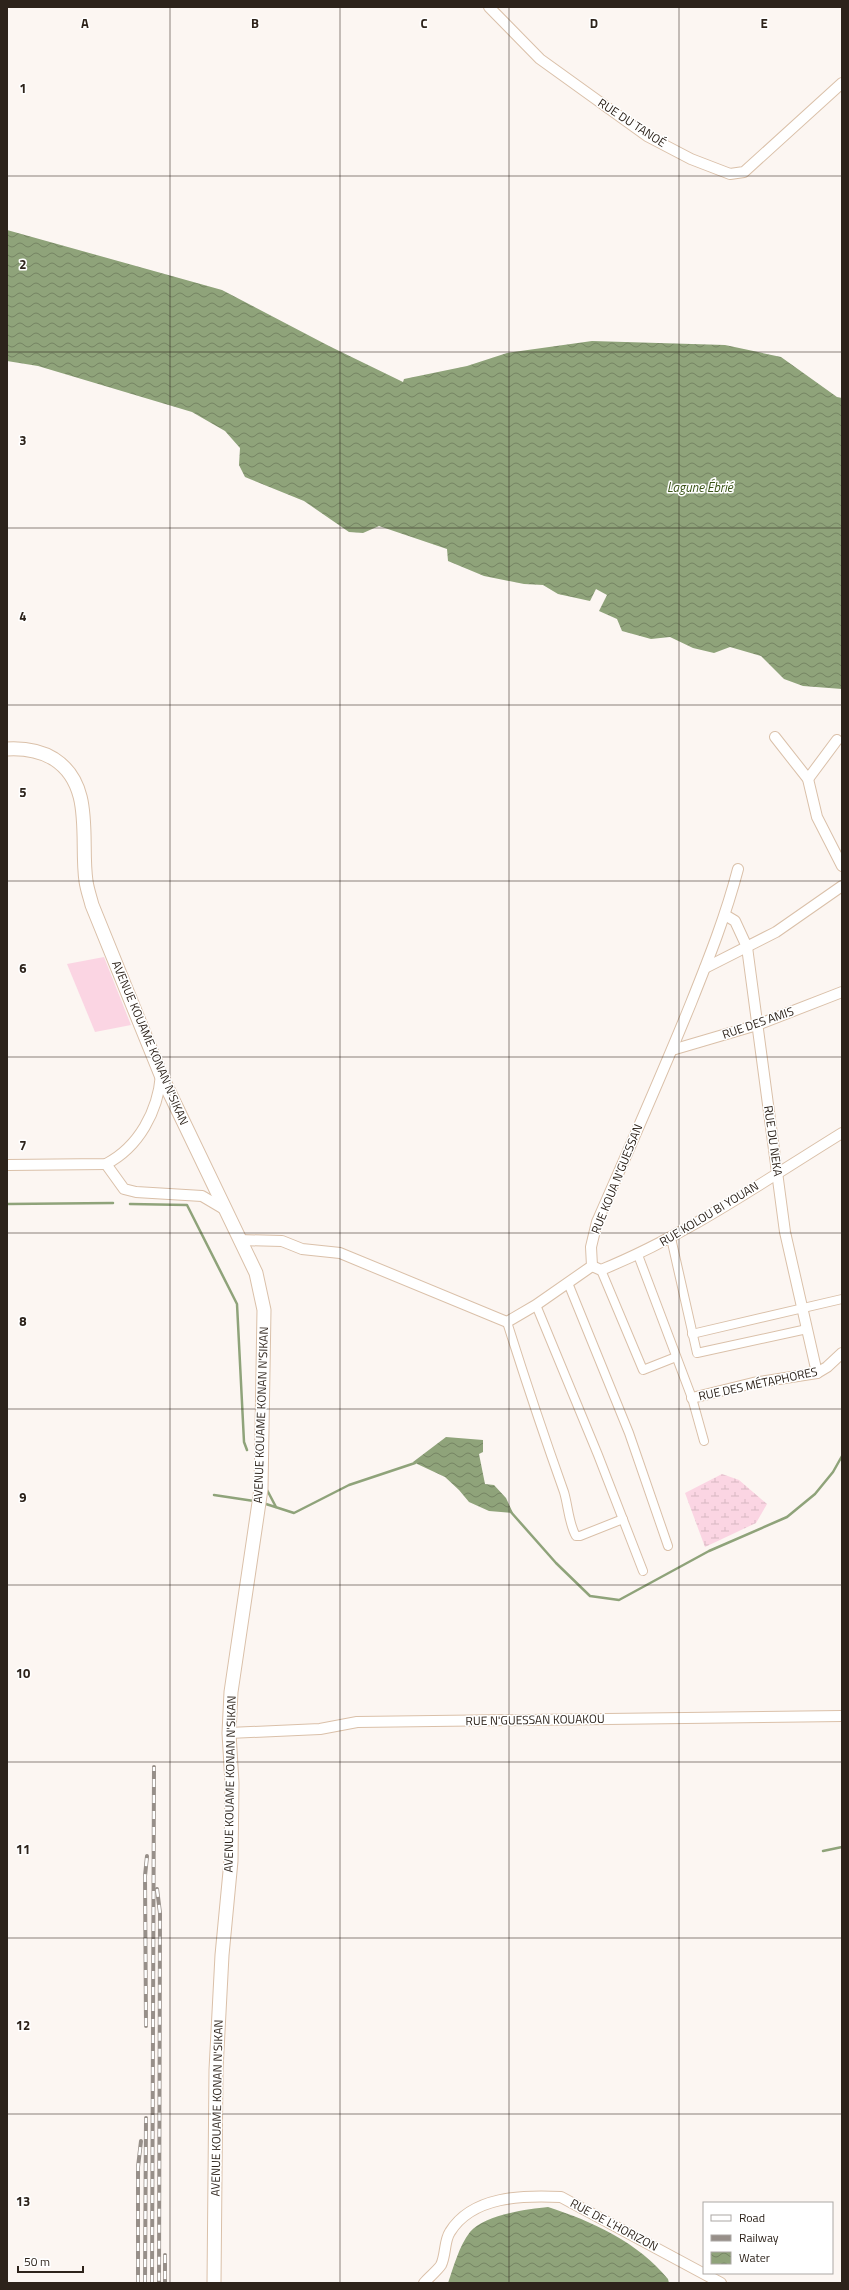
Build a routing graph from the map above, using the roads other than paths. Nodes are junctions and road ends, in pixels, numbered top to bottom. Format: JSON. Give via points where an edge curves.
{"nodes":[{"id":1,"x":489,"y":7,"type":"edge"},
{"id":2,"x":842,"y":83,"type":"edge"},
{"id":3,"x":775,"y":737,"type":"dead end"},
{"id":4,"x":837,"y":740,"type":"dead end"},
{"id":5,"x":7,"y":749,"type":"edge"},
{"id":6,"x":808,"y":779,"type":"junction"},
{"id":7,"x":842,"y":866,"type":"edge"},
{"id":8,"x":738,"y":869,"type":"dead end"},
{"id":9,"x":842,"y":886,"type":"edge"},
{"id":10,"x":725,"y":915,"type":"junction"},
{"id":11,"x":747,"y":947,"type":"junction"},
{"id":12,"x":705,"y":968,"type":"junction"},
{"id":13,"x":842,"y":992,"type":"edge"},
{"id":14,"x":757,"y":1025,"type":"junction"},
{"id":15,"x":672,"y":1050,"type":"junction"},
{"id":16,"x":161,"y":1075,"type":"junction"},
{"id":17,"x":842,"y":1133,"type":"edge"},
{"id":18,"x":106,"y":1164,"type":"junction"},
{"id":19,"x":7,"y":1165,"type":"edge"},
{"id":20,"x":778,"y":1172,"type":"junction"},
{"id":21,"x":224,"y":1210,"type":"junction"},
{"id":22,"x":670,"y":1238,"type":"junction"},
{"id":23,"x":239,"y":1240,"type":"junction"},
{"id":24,"x":638,"y":1255,"type":"junction"},
{"id":25,"x":597,"y":1268,"type":"junction"},
{"id":26,"x":568,"y":1283,"type":"junction"},
{"id":27,"x":842,"y":1299,"type":"edge"},
{"id":28,"x":536,"y":1305,"type":"junction"},
{"id":29,"x":803,"y":1309,"type":"junction"},
{"id":30,"x":507,"y":1322,"type":"junction"},
{"id":31,"x":807,"y":1329,"type":"junction"},
{"id":32,"x":692,"y":1334,"type":"junction"},
{"id":33,"x":842,"y":1353,"type":"edge"},
{"id":34,"x":676,"y":1357,"type":"junction"},
{"id":35,"x":817,"y":1373,"type":"junction"},
{"id":36,"x":692,"y":1398,"type":"junction"},
{"id":37,"x":704,"y":1441,"type":"dead end"},
{"id":38,"x":623,"y":1519,"type":"junction"},
{"id":39,"x":668,"y":1546,"type":"dead end"},
{"id":40,"x":643,"y":1571,"type":"dead end"},
{"id":41,"x":842,"y":1716,"type":"edge"},
{"id":42,"x":229,"y":1733,"type":"junction"},
{"id":43,"x":703,"y":2273,"type":"edge"},
{"id":44,"x":704,"y":2274,"type":"edge"},
{"id":45,"x":214,"y":2283,"type":"edge"},
{"id":46,"x":424,"y":2283,"type":"edge"},
{"id":47,"x":721,"y":2283,"type":"edge"}],
"edges":[{"from":1,"to":2,"type":"street","name":"RUE DU TANOÉ","via":[[540,59],[647,136],[691,159],[730,174],[744,172]]},
{"from":3,"to":6,"type":"street"},
{"from":4,"to":6,"type":"street"},
{"from":5,"to":16,"type":"street","name":"AVENUE KOUAME KONAN N'SIKAN","via":[[34,750],[47,755],[62,764],[75,784],[81,801],[86,881],[92,905]]},
{"from":6,"to":7,"type":"street","via":[[817,817]]},
{"from":8,"to":10,"type":"street","name":"RUE KOUA N'GUESSAN"},
{"from":9,"to":11,"type":"street","via":[[776,932]]},
{"from":10,"to":11,"type":"street","name":"RUE DU NEKA","via":[[735,921]]},
{"from":10,"to":12,"type":"street","name":"RUE KOUA N'GUESSAN"},
{"from":11,"to":12,"type":"street"},
{"from":11,"to":14,"type":"street","name":"RUE DU NEKA"},
{"from":12,"to":15,"type":"street","name":"RUE KOUA N'GUESSAN"},
{"from":13,"to":14,"type":"street","name":"RUE DES AMIS"},
{"from":14,"to":15,"type":"street","name":"RUE DES AMIS"},
{"from":14,"to":20,"type":"street","name":"RUE DU NEKA"},
{"from":15,"to":25,"type":"street","name":"RUE KOUA N'GUESSAN","via":[[596,1222],[591,1247]]},
{"from":16,"to":18,"type":"street","via":[[156,1104],[138,1138]]},
{"from":16,"to":21,"type":"street","name":"AVENUE KOUAME KONAN N'SIKAN"},
{"from":17,"to":20,"type":"street","name":"RUE KOLOU BI YOUAN"},
{"from":18,"to":19,"type":"street"},
{"from":18,"to":21,"type":"street","via":[[124,1189],[202,1196]]},
{"from":20,"to":22,"type":"street","name":"RUE KOLOU BI YOUAN"},
{"from":20,"to":29,"type":"street","name":"RUE DU NEKA","via":[[786,1232]]},
{"from":21,"to":23,"type":"street","name":"AVENUE KOUAME KONAN N'SIKAN"},
{"from":22,"to":24,"type":"street","name":"RUE KOLOU BI YOUAN"},
{"from":22,"to":32,"type":"street"},
{"from":23,"to":30,"type":"street","via":[[282,1241],[302,1249],[340,1253]]},
{"from":23,"to":42,"type":"street","name":"AVENUE KOUAME KONAN N'SIKAN","via":[[256,1273],[264,1310],[264,1403],[261,1489],[231,1692]]},
{"from":24,"to":25,"type":"street","name":"RUE KOLOU BI YOUAN"},
{"from":24,"to":34,"type":"street"},
{"from":25,"to":26,"type":"street"},
{"from":25,"to":34,"type":"street","via":[[643,1370]]},
{"from":26,"to":28,"type":"street"},
{"from":26,"to":39,"type":"street","via":[[629,1433]]},
{"from":27,"to":29,"type":"street"},
{"from":28,"to":30,"type":"street"},
{"from":28,"to":38,"type":"street"},
{"from":29,"to":31,"type":"street","name":"RUE DU NEKA"},
{"from":29,"to":32,"type":"street"},
{"from":30,"to":38,"type":"street","via":[[569,1507],[576,1536]]},
{"from":31,"to":32,"type":"street","via":[[701,1353],[695,1351]]},
{"from":31,"to":35,"type":"street","name":"RUE DU NEKA"},
{"from":33,"to":35,"type":"street","name":"RUE DES MÉTAPHORES","via":[[827,1368]]},
{"from":34,"to":36,"type":"street"},
{"from":35,"to":36,"type":"street","name":"RUE DES MÉTAPHORES","via":[[753,1383]]},
{"from":36,"to":37,"type":"street"},
{"from":38,"to":40,"type":"street"},
{"from":41,"to":42,"type":"street","name":"RUE N'GUESSAN KOUAKOU","via":[[357,1722],[320,1729]]},
{"from":42,"to":45,"type":"street","name":"AVENUE KOUAME KONAN N'SIKAN","via":[[232,1783],[231,1861],[222,1954],[216,2070]]},
{"from":43,"to":46,"type":"street","name":"RUE DE L'HORIZON","via":[[561,2197],[532,2196],[502,2199],[459,2219],[448,2234],[441,2264]]},
{"from":44,"to":47,"type":"street","name":"RUE DE L'HORIZON"}]}
